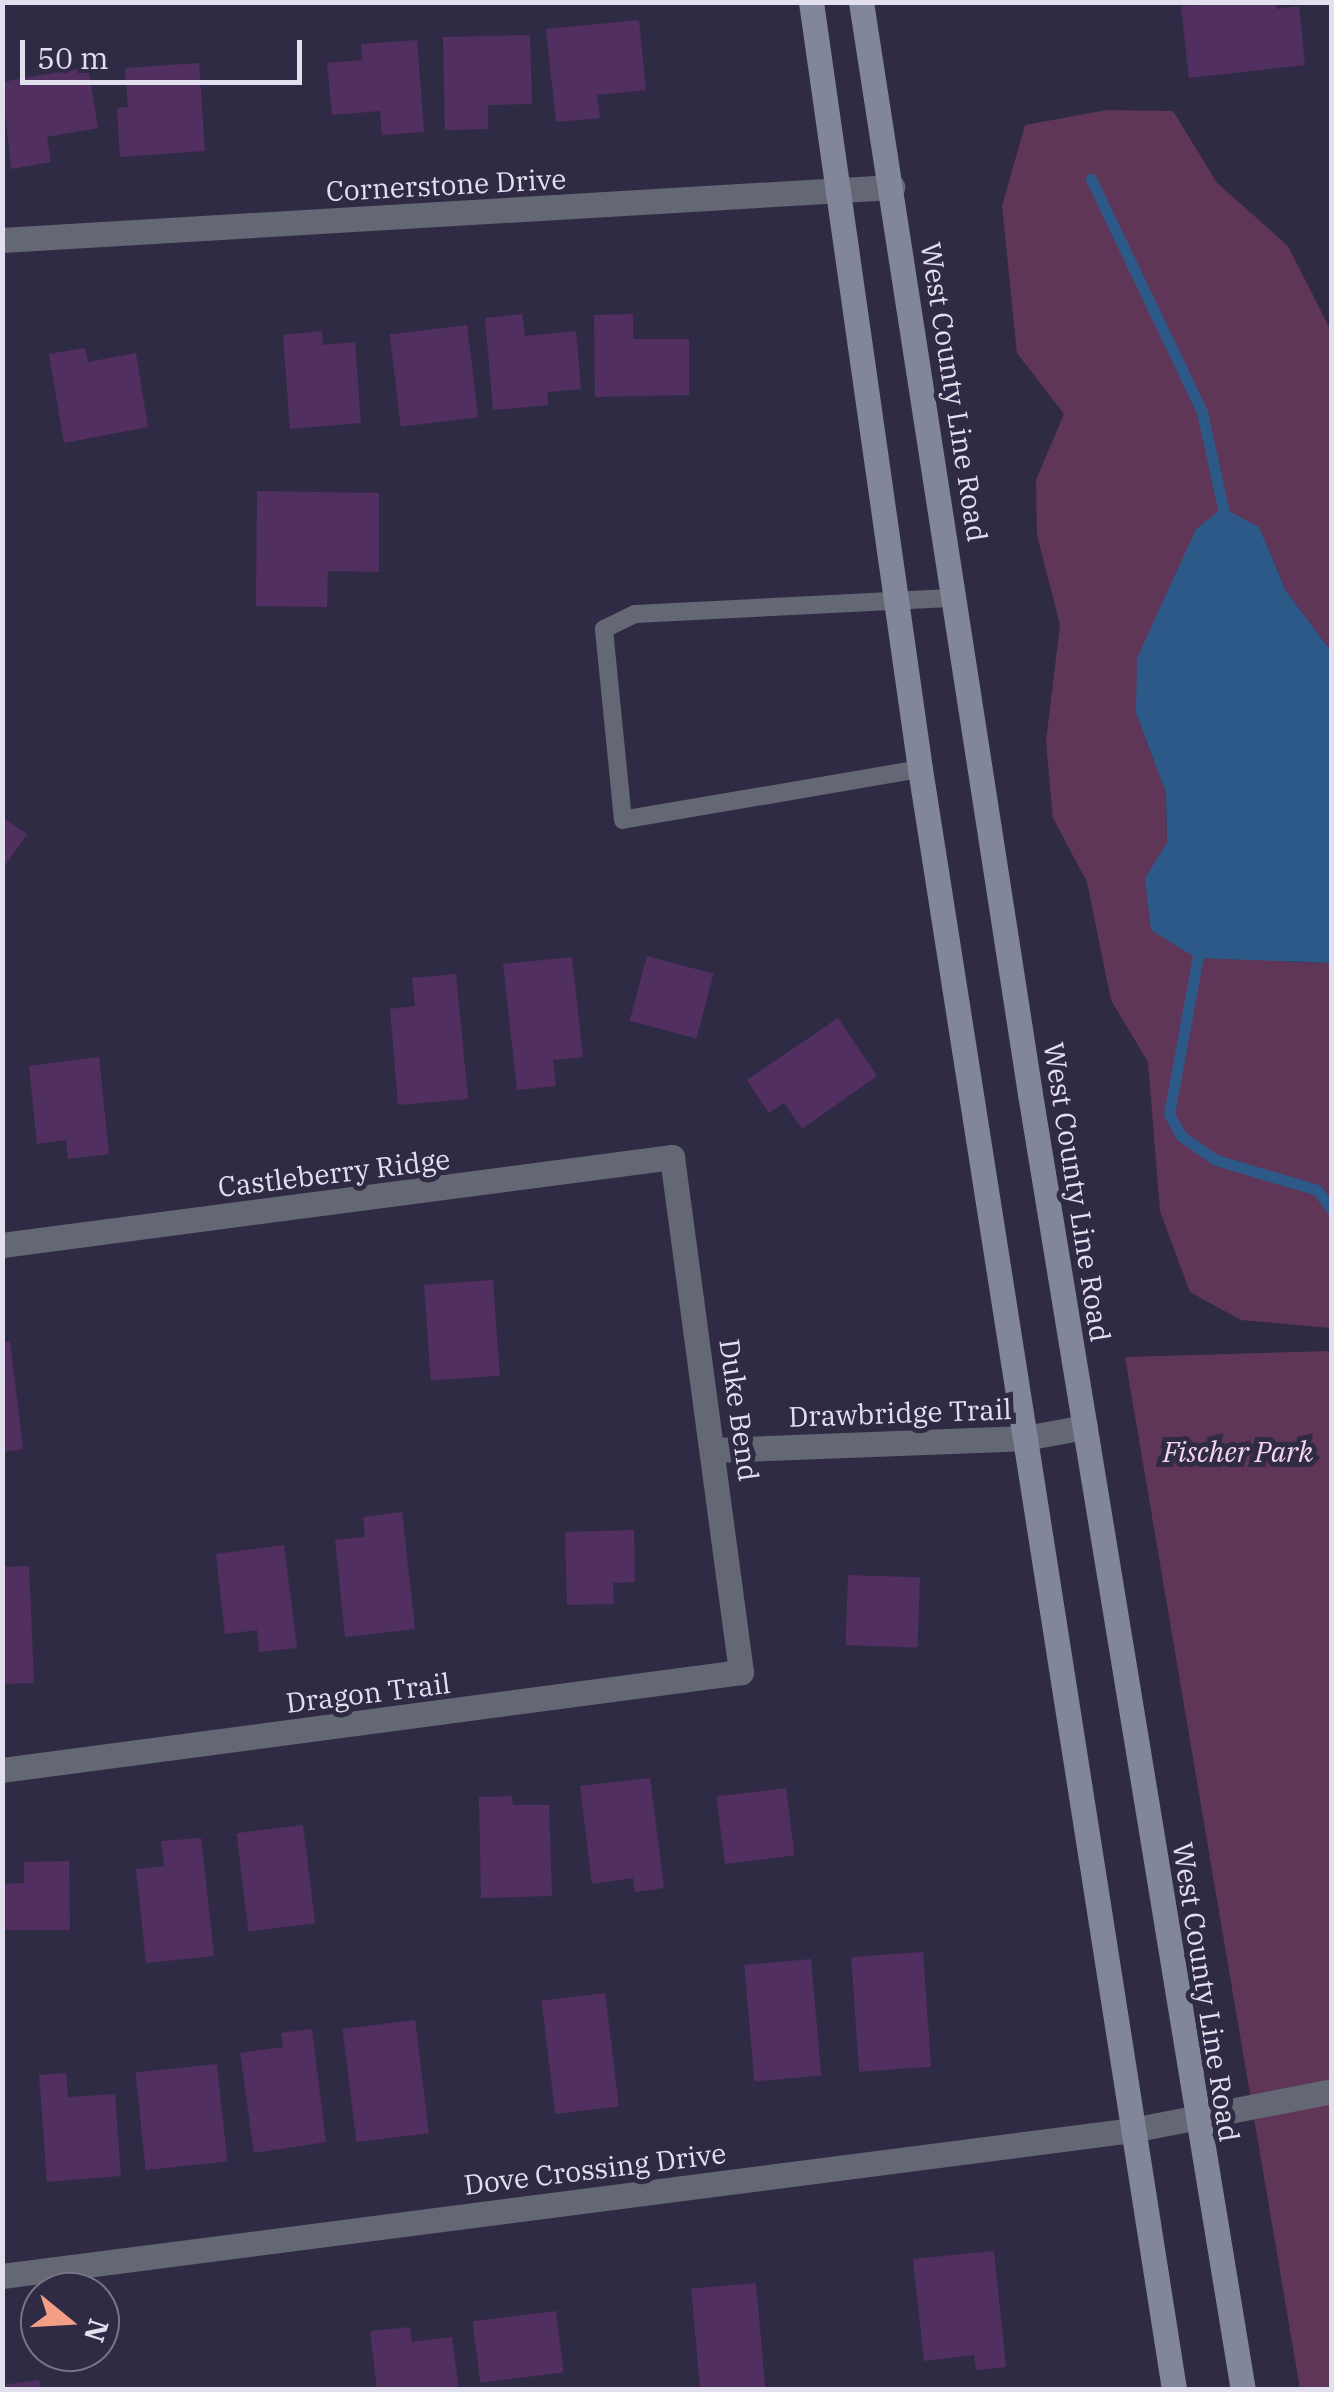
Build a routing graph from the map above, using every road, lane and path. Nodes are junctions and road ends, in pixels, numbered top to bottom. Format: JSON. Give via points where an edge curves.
{"nodes":[{"id":1,"x":811,"y":2,"type":"edge"},
{"id":2,"x":862,"y":2,"type":"edge"},
{"id":3,"x":892,"y":187,"type":"junction"},
{"id":4,"x":838,"y":193,"type":"junction"},
{"id":5,"x":2,"y":240,"type":"edge"},
{"id":6,"x":955,"y":598,"type":"junction"},
{"id":7,"x":896,"y":602,"type":"junction"},
{"id":8,"x":920,"y":769,"type":"junction"},
{"id":9,"x":672,"y":1157,"type":"joint"},
{"id":10,"x":2,"y":1245,"type":"edge"},
{"id":11,"x":1086,"y":1427,"type":"junction"},
{"id":12,"x":1025,"y":1438,"type":"junction"},
{"id":13,"x":715,"y":1450,"type":"junction"},
{"id":14,"x":741,"y":1672,"type":"joint"},
{"id":15,"x":2,"y":1770,"type":"edge"},
{"id":16,"x":1332,"y":2090,"type":"edge"},
{"id":17,"x":1195,"y":2114,"type":"junction"},
{"id":18,"x":1138,"y":2128,"type":"junction"},
{"id":19,"x":2,"y":2276,"type":"edge"},
{"id":20,"x":1174,"y":2390,"type":"edge"},
{"id":21,"x":1243,"y":2390,"type":"edge"}],
"edges":[{"from":1,"to":4,"type":"main road"},
{"from":2,"to":3,"type":"main road","name":"West County Line Road"},
{"from":3,"to":4,"type":"street","name":"Cornerstone Drive"},
{"from":3,"to":6,"type":"main road","name":"West County Line Road"},
{"from":4,"to":5,"type":"street","name":"Cornerstone Drive"},
{"from":4,"to":7,"type":"main road"},
{"from":6,"to":7,"type":"lane"},
{"from":6,"to":11,"type":"main road","name":"West County Line Road"},
{"from":7,"to":8,"type":"main road"},
{"from":7,"to":8,"type":"lane","via":[[616,620],[604,629],[623,820]]},
{"from":8,"to":12,"type":"main road"},
{"from":9,"to":10,"type":"street","name":"Castleberry Ridge"},
{"from":9,"to":13,"type":"street","name":"Duke Bend"},
{"from":11,"to":12,"type":"street","name":"Drawbridge Trail"},
{"from":11,"to":17,"type":"main road","name":"West County Line Road"},
{"from":12,"to":13,"type":"street","name":"Drawbridge Trail"},
{"from":12,"to":18,"type":"main road"},
{"from":13,"to":14,"type":"street","name":"Duke Bend"},
{"from":14,"to":15,"type":"street","name":"Dragon Trail"},
{"from":16,"to":17,"type":"street","name":"Dove Crossing Drive"},
{"from":17,"to":18,"type":"street","name":"Dove Crossing Drive"},
{"from":17,"to":21,"type":"main road","name":"West County Line Road"},
{"from":18,"to":19,"type":"street","name":"Dove Crossing Drive"},
{"from":18,"to":20,"type":"main road"}]}
